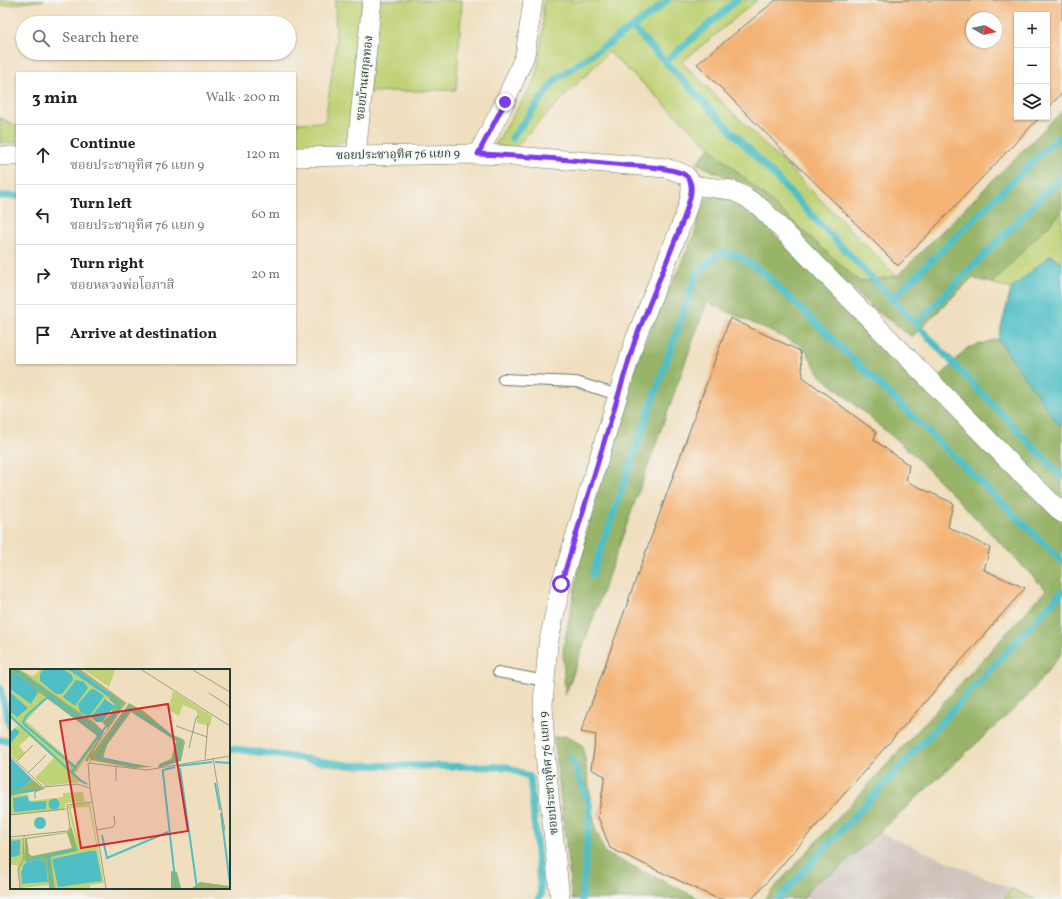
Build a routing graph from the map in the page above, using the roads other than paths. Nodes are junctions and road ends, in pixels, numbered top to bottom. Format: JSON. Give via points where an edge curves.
{"nodes":[{"id":1,"x":372,"y":0,"type":"edge"},
{"id":2,"x":533,"y":0,"type":"edge"},
{"id":3,"x":478,"y":154,"type":"junction"},
{"id":4,"x":0,"y":156,"type":"edge"},
{"id":5,"x":16,"y":156,"type":"edge"},
{"id":6,"x":356,"y":156,"type":"junction"},
{"id":7,"x":296,"y":157,"type":"edge"},
{"id":8,"x":691,"y":185,"type":"junction"},
{"id":9,"x":503,"y":379,"type":"dead end"},
{"id":10,"x":618,"y":395,"type":"junction"},
{"id":11,"x":1062,"y":513,"type":"edge"},
{"id":12,"x":498,"y":672,"type":"dead end"},
{"id":13,"x":545,"y":681,"type":"junction"},
{"id":14,"x":560,"y":899,"type":"edge"}],
"edges":[{"from":1,"to":6,"type":"street","name":"ซอยบ้านสกุลทอง"},
{"from":2,"to":3,"type":"street","via":[[525,55],[505,102]]},
{"from":3,"to":6,"type":"street","name":"ซอยประชาอุทิศ 76 แยก 9"},
{"from":3,"to":8,"type":"street","name":"ซอยประชาอุทิศ 76 แยก 9","via":[[666,168],[685,175]]},
{"from":4,"to":5,"type":"street"},
{"from":6,"to":7,"type":"street","name":"ซอยประชาอุทิศ 76 แยก 9"},
{"from":8,"to":10,"type":"street","name":"ซอยประชาอุทิศ 76 แยก 9","via":[[684,218],[635,340]]},
{"from":8,"to":11,"type":"street","via":[[731,190],[761,208]]},
{"from":9,"to":10,"type":"lane","via":[[576,382]]},
{"from":10,"to":13,"type":"street","name":"ซอยประชาอุทิศ 76 แยก 9","via":[[561,584],[548,645]]},
{"from":12,"to":13,"type":"lane"},
{"from":13,"to":14,"type":"street","name":"ซอยประชาอุทิศ 76 แยก 9","via":[[545,754]]}]}
